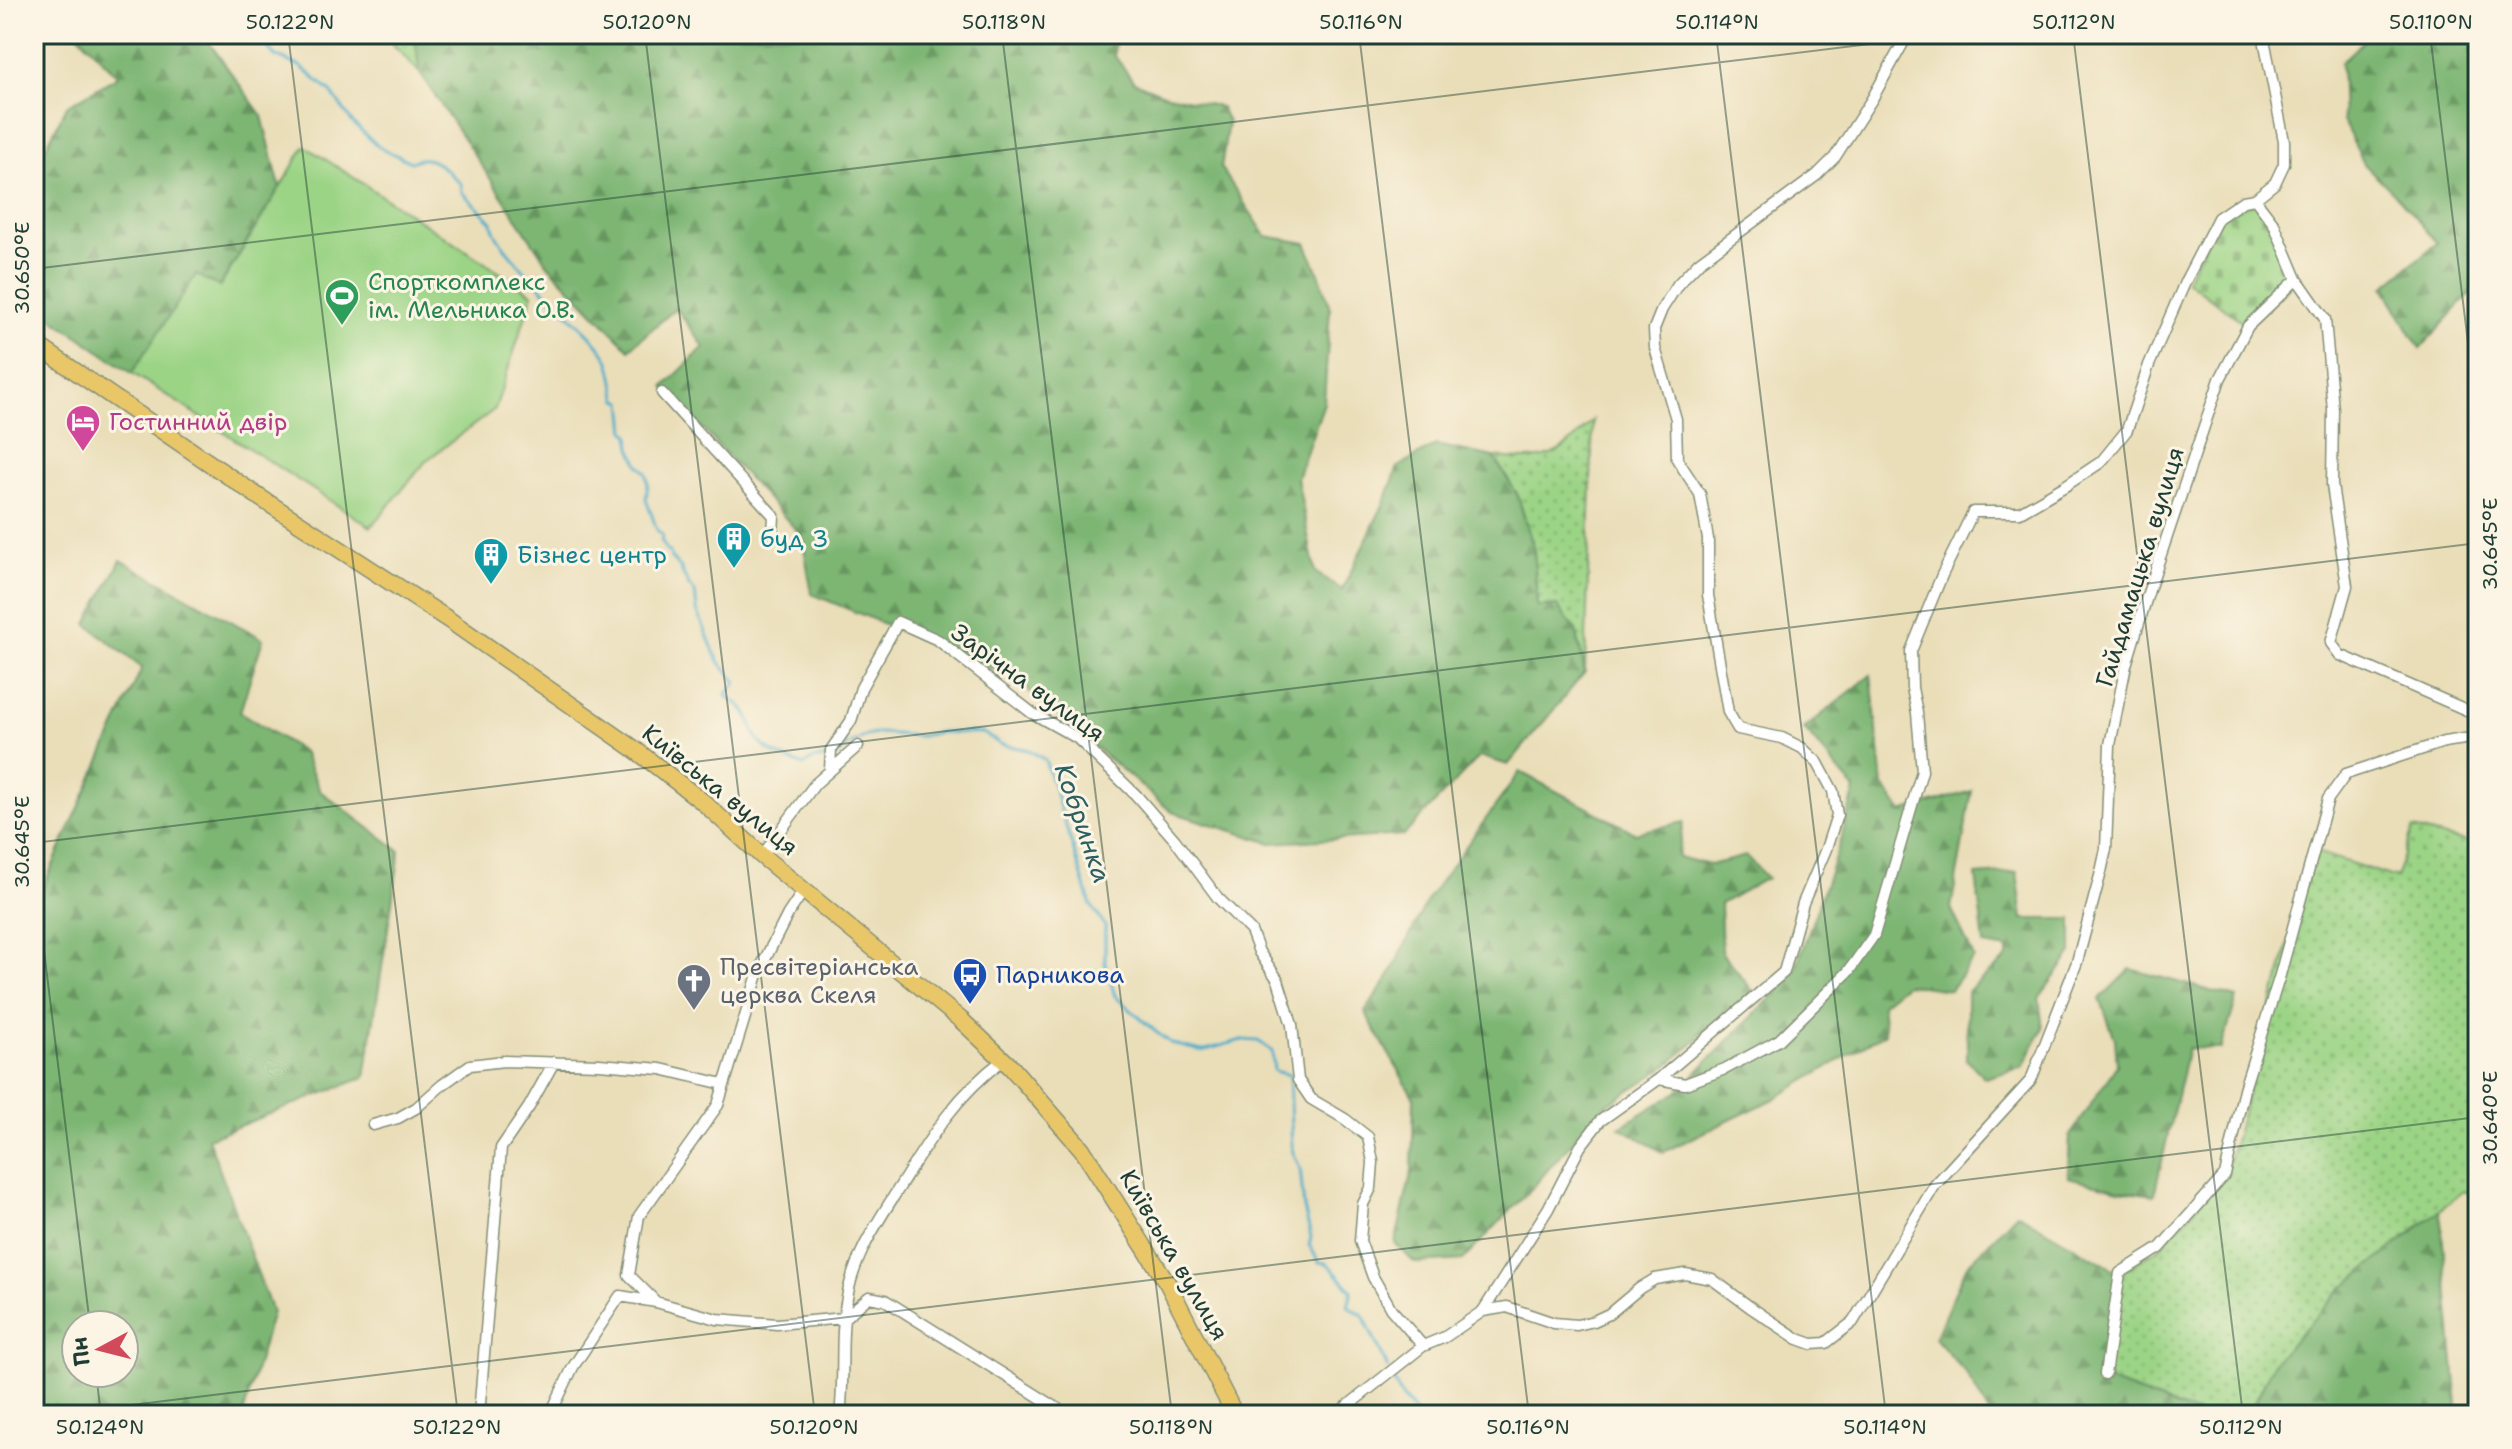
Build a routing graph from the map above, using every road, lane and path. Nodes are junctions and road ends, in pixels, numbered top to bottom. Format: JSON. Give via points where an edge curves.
{"nodes":[{"id":1,"x":1908,"y":34,"type":"edge"},
{"id":2,"x":2263,"y":34,"type":"edge"},
{"id":3,"x":2255,"y":199,"type":"junction"},
{"id":4,"x":2297,"y":279,"type":"junction"},
{"id":5,"x":34,"y":343,"type":"edge"},
{"id":6,"x":662,"y":393,"type":"dead end"},
{"id":7,"x":773,"y":534,"type":"dead end"},
{"id":8,"x":2478,"y":715,"type":"edge"},
{"id":9,"x":2478,"y":737,"type":"edge"},
{"id":10,"x":858,"y":746,"type":"dead end"},
{"id":11,"x":830,"y":761,"type":"junction"},
{"id":12,"x":762,"y":856,"type":"junction"},
{"id":13,"x":804,"y":890,"type":"junction"},
{"id":14,"x":1003,"y":1060,"type":"junction"},
{"id":15,"x":554,"y":1062,"type":"junction"},
{"id":16,"x":1659,"y":1079,"type":"junction"},
{"id":17,"x":723,"y":1084,"type":"junction"},
{"id":18,"x":373,"y":1125,"type":"dead end"},
{"id":19,"x":656,"y":1302,"type":"junction"},
{"id":20,"x":1483,"y":1311,"type":"junction"},
{"id":21,"x":844,"y":1318,"type":"junction"},
{"id":22,"x":1423,"y":1346,"type":"junction"},
{"id":23,"x":2105,"y":1374,"type":"dead end"},
{"id":24,"x":843,"y":1413,"type":"edge"},
{"id":25,"x":479,"y":1415,"type":"edge"},
{"id":26,"x":550,"y":1415,"type":"edge"},
{"id":27,"x":1068,"y":1415,"type":"edge"},
{"id":28,"x":1235,"y":1415,"type":"edge"},
{"id":29,"x":1336,"y":1415,"type":"edge"}],
"edges":[{"from":1,"to":16,"type":"street","via":[[1835,157],[1699,262],[1678,284],[1654,329],[1676,419],[1677,459],[1700,494],[1703,509],[1708,595],[1728,712],[1738,729],[1782,738],[1818,763],[1833,791],[1837,815],[1803,903],[1784,972]]},
{"from":2,"to":3,"type":"street","via":[[2284,164],[2275,183]]},
{"from":3,"to":4,"type":"street","via":[[2274,224]]},
{"from":3,"to":16,"type":"street","via":[[2218,218],[2149,365],[2127,430],[2101,462],[2020,512],[1973,512],[1911,651],[1922,771],[1874,935],[1848,972],[1779,1040],[1685,1084]]},
{"from":4,"to":8,"type":"street","via":[[2325,319],[2333,410],[2332,485],[2347,586],[2331,643],[2340,655]]},
{"from":4,"to":20,"type":"street","name":"Гайдамацька вулиця","via":[[2248,326],[2220,379],[2149,590],[2126,665],[2110,745],[2104,861],[2077,962],[2031,1080],[1935,1185],[1853,1322],[1826,1343],[1812,1344],[1712,1279],[1685,1274],[1655,1279],[1609,1314],[1577,1325],[1507,1307]]},
{"from":5,"to":12,"type":"main road","name":"Київська вулиця","via":[[633,748]]},
{"from":6,"to":7,"type":"street","via":[[774,516]]},
{"from":9,"to":23,"type":"street","via":[[2444,742],[2346,774],[2328,799],[2244,1089],[2225,1175],[2160,1248],[2120,1273]]},
{"from":10,"to":11,"type":"street"},
{"from":11,"to":12,"type":"street"},
{"from":11,"to":22,"type":"street","name":"Зарічна вулиця","via":[[861,688],[898,622],[938,640],[1032,713],[1077,738],[1136,795],[1251,931],[1278,980],[1292,1025],[1298,1080],[1311,1099],[1368,1137],[1373,1162],[1360,1241],[1391,1309]]},
{"from":12,"to":13,"type":"main road","name":"Київська вулиця"},
{"from":13,"to":14,"type":"main road","name":"Київська вулиця"},
{"from":13,"to":17,"type":"street","via":[[759,971]]},
{"from":14,"to":21,"type":"street","via":[[979,1078],[926,1142],[870,1233],[856,1264]]},
{"from":14,"to":28,"type":"main road","name":"Київська вулиця","via":[[1082,1149],[1116,1200],[1168,1284]]},
{"from":15,"to":17,"type":"street","via":[[661,1069]]},
{"from":15,"to":18,"type":"street","via":[[470,1065],[416,1108]]},
{"from":15,"to":25,"type":"street","via":[[501,1148]]},
{"from":16,"to":20,"type":"street","via":[[1600,1121],[1580,1147],[1548,1209]]},
{"from":17,"to":19,"type":"street","via":[[718,1105],[639,1216],[629,1275]]},
{"from":19,"to":21,"type":"street","via":[[717,1319],[777,1324]]},
{"from":19,"to":26,"type":"street","via":[[620,1296],[573,1367]]},
{"from":20,"to":22,"type":"street"},
{"from":21,"to":24,"type":"street"},
{"from":21,"to":27,"type":"street","via":[[869,1297],[894,1303]]},
{"from":22,"to":29,"type":"street"}]}
